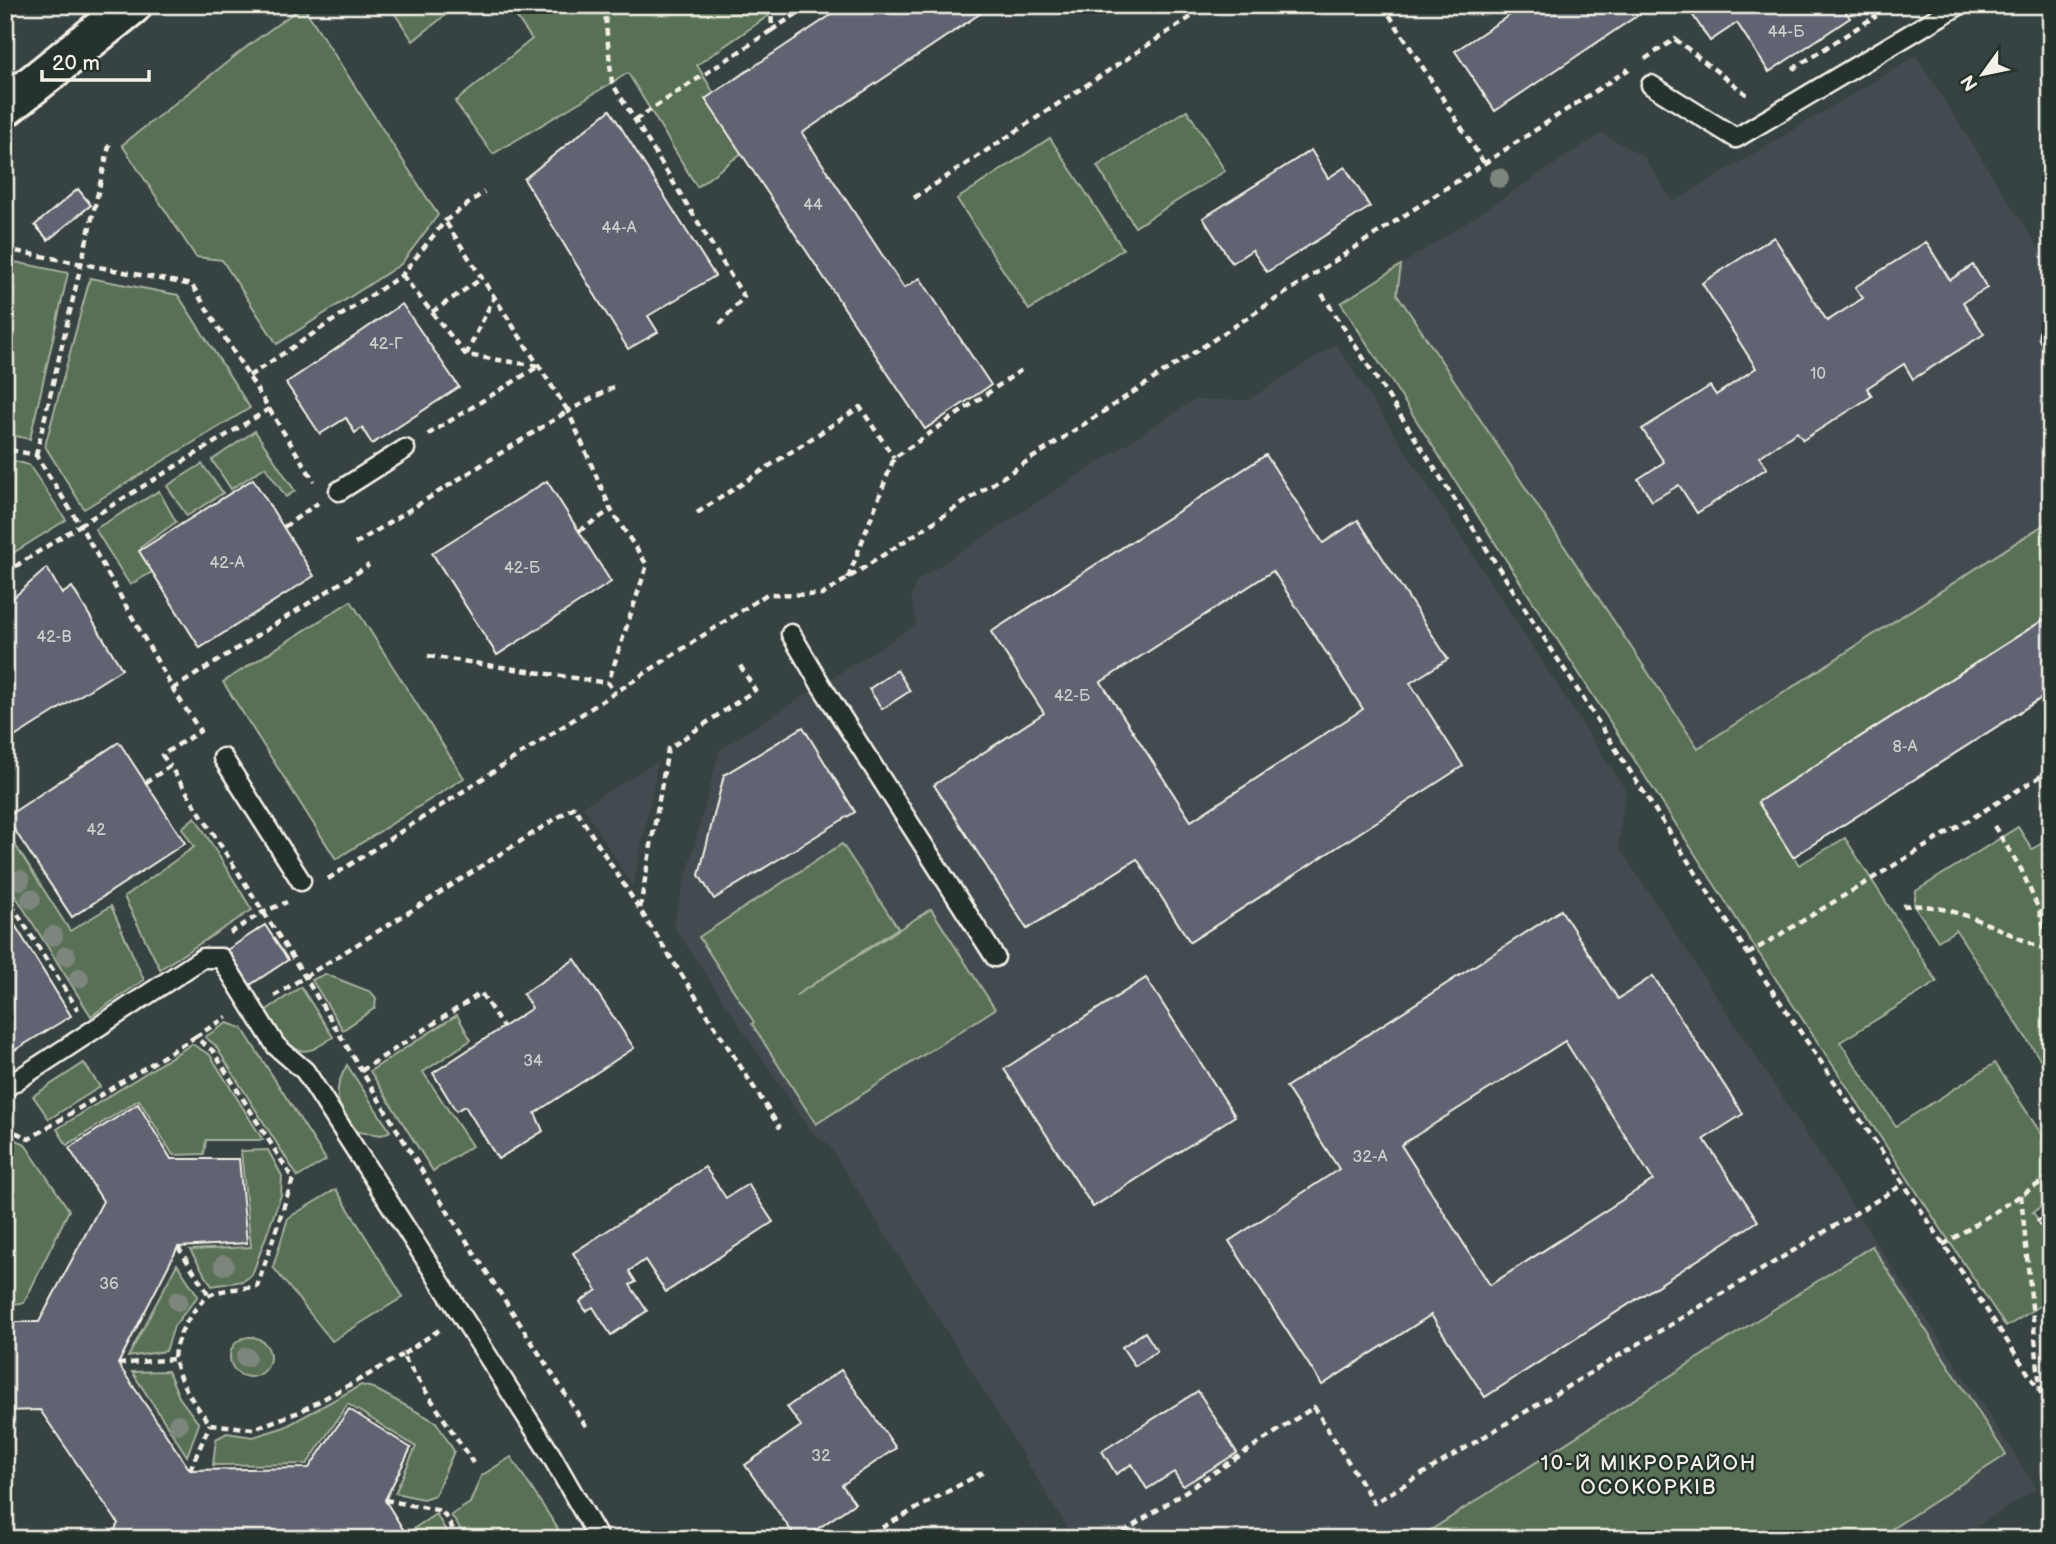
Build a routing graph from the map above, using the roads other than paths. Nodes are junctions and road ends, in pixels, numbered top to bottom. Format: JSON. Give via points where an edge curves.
{"nodes":[{"id":1,"x":132,"y":5,"type":"edge"},
{"id":2,"x":1959,"y":5,"type":"edge"},
{"id":3,"x":1651,"y":85,"type":"dead end"},
{"id":4,"x":5,"y":107,"type":"edge"},
{"id":5,"x":404,"y":449,"type":"road end"},
{"id":6,"x":332,"y":495,"type":"road end"},
{"id":7,"x":791,"y":634,"type":"dead end"},
{"id":8,"x":223,"y":758,"type":"dead end"},
{"id":9,"x":299,"y":889,"type":"road end"},
{"id":10,"x":995,"y":957,"type":"dead end"},
{"id":11,"x":5,"y":1088,"type":"edge"},
{"id":12,"x":599,"y":1539,"type":"edge"}],
"edges":[{"from":1,"to":4,"type":"street"},
{"from":2,"to":3,"type":"lane","via":[[1736,138]]},
{"from":5,"to":6,"type":"lane"},
{"from":7,"to":10,"type":"lane"},
{"from":8,"to":9,"type":"lane"},
{"from":11,"to":12,"type":"lane","via":[[204,958],[221,958],[276,1046],[305,1071],[551,1455]]}]}
